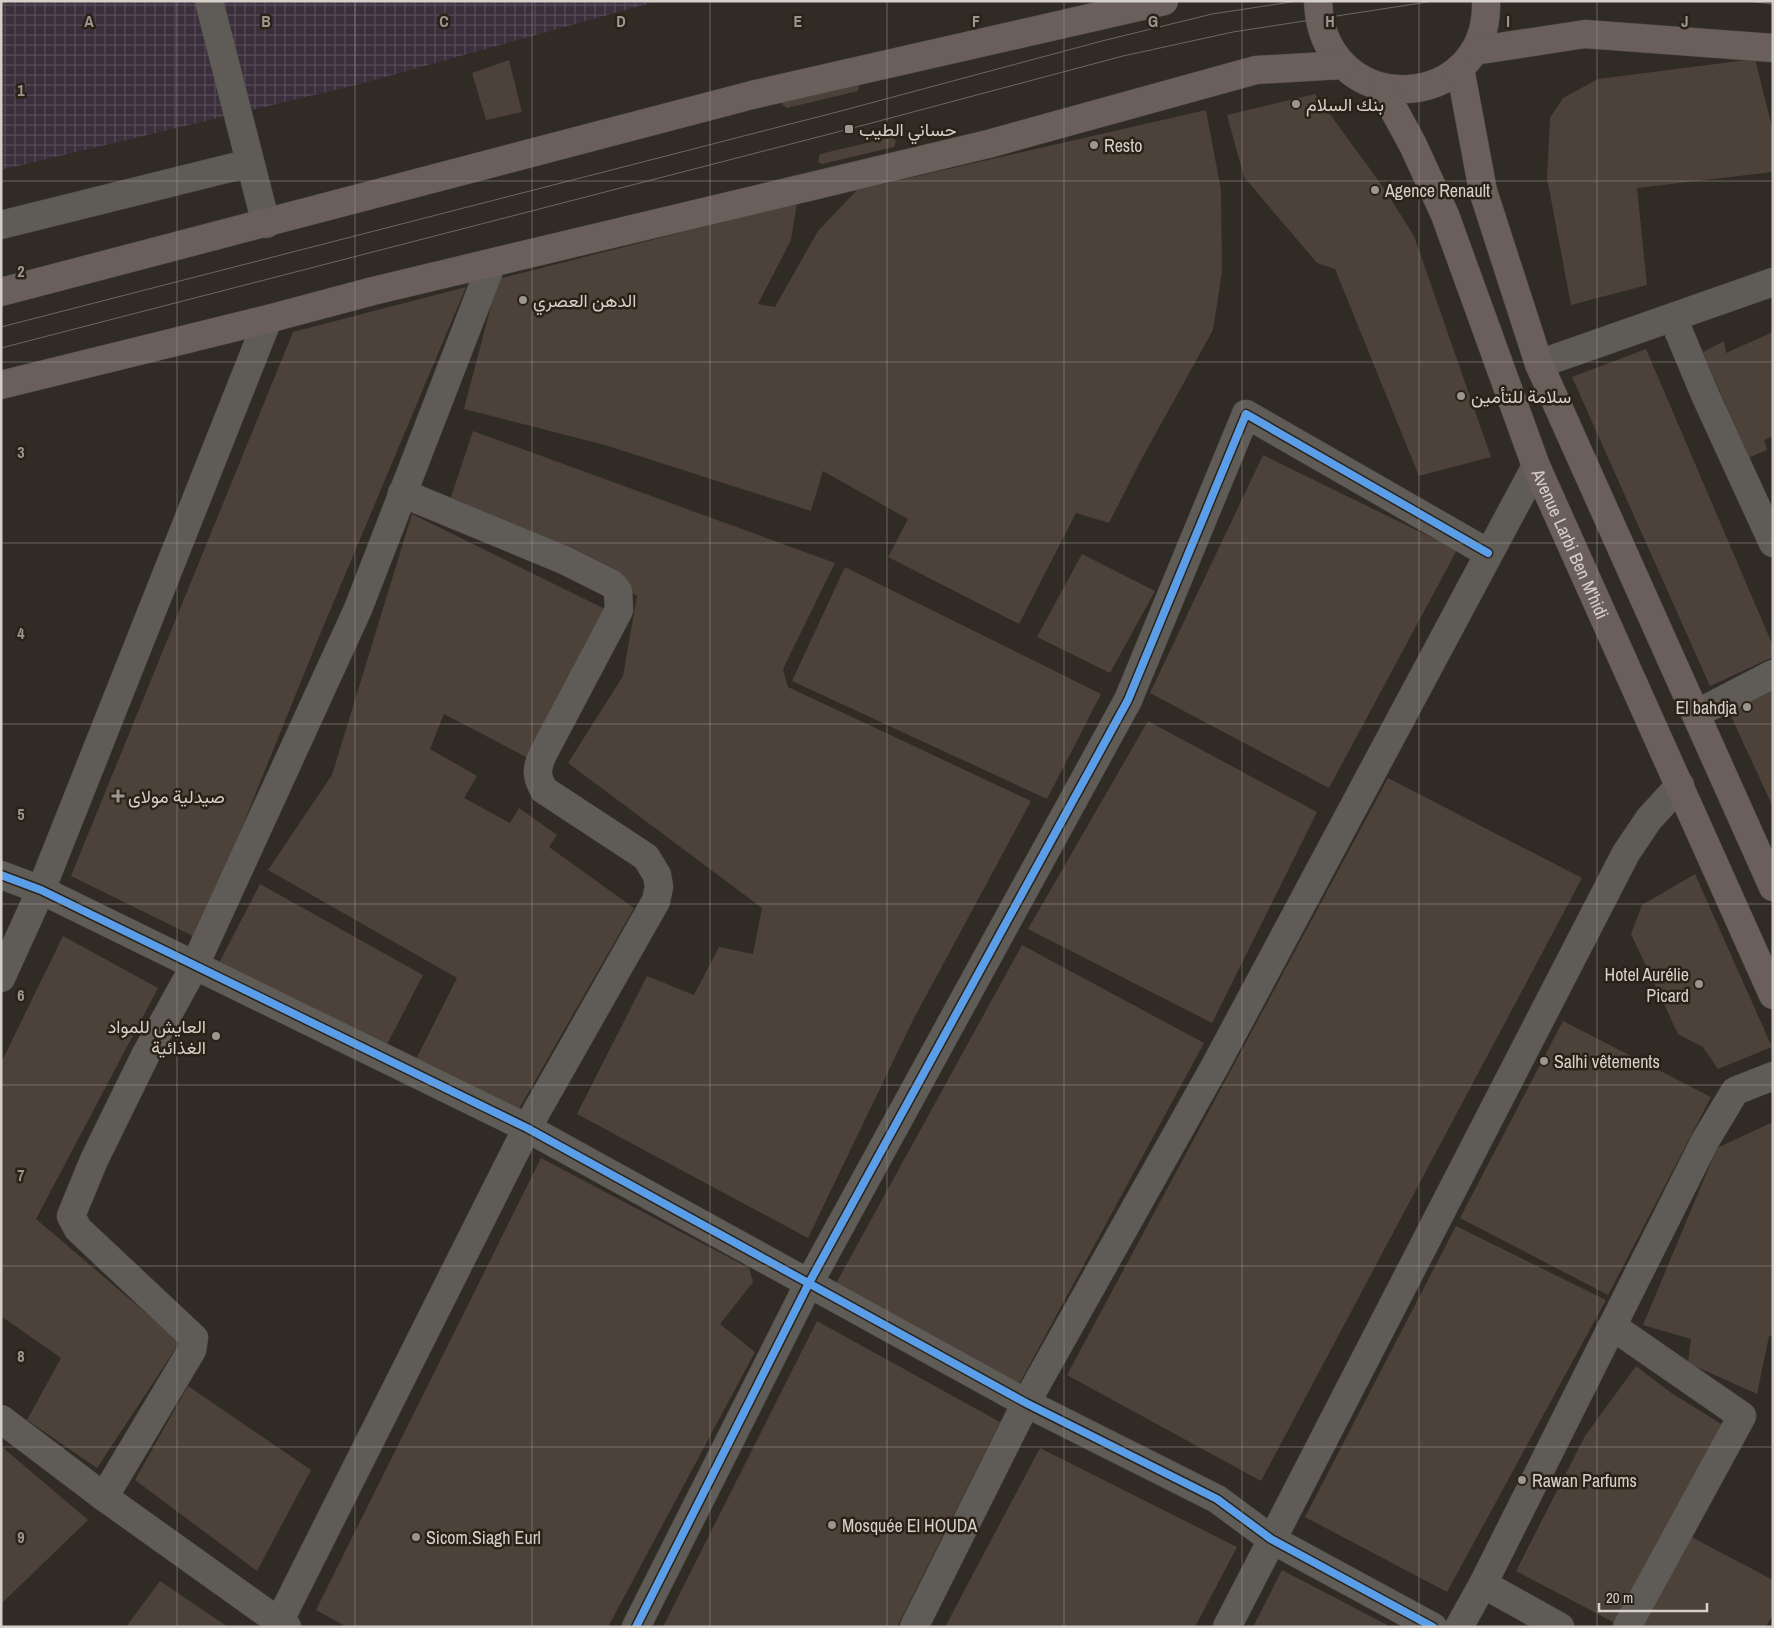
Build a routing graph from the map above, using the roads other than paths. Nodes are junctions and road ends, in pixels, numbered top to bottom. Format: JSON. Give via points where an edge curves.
{"nodes":[{"id":1,"x":209,"y":1,"type":"edge"},
{"id":2,"x":1164,"y":1,"type":"edge"},
{"id":3,"x":1318,"y":1,"type":"edge"},
{"id":4,"x":1486,"y":1,"type":"edge"},
{"id":5,"x":1773,"y":48,"type":"edge"},
{"id":6,"x":1467,"y":60,"type":"junction"},
{"id":7,"x":1342,"y":65,"type":"junction"},
{"id":8,"x":1382,"y":88,"type":"junction"},
{"id":9,"x":250,"y":163,"type":"junction"},
{"id":10,"x":266,"y":224,"type":"junction"},
{"id":11,"x":1,"y":225,"type":"edge"},
{"id":12,"x":492,"y":263,"type":"junction"},
{"id":13,"x":1773,"y":282,"type":"edge"},
{"id":14,"x":1,"y":292,"type":"edge"},
{"id":15,"x":1673,"y":318,"type":"junction"},
{"id":16,"x":268,"y":319,"type":"junction"},
{"id":17,"x":1539,"y":364,"type":"junction"},
{"id":18,"x":1,"y":385,"type":"edge"},
{"id":19,"x":1536,"y":466,"type":"junction"},
{"id":20,"x":402,"y":493,"type":"junction"},
{"id":21,"x":1773,"y":543,"type":"edge"},
{"id":22,"x":1488,"y":553,"type":"junction"},
{"id":23,"x":1773,"y":674,"type":"edge"},
{"id":24,"x":1696,"y":714,"type":"junction"},
{"id":25,"x":1680,"y":784,"type":"junction"},
{"id":26,"x":1,"y":875,"type":"edge"},
{"id":27,"x":1773,"y":887,"type":"edge"},
{"id":28,"x":41,"y":890,"type":"junction"},
{"id":29,"x":194,"y":966,"type":"junction"},
{"id":30,"x":1,"y":978,"type":"edge"},
{"id":31,"x":1773,"y":995,"type":"edge"},
{"id":32,"x":1773,"y":1076,"type":"edge"},
{"id":33,"x":527,"y":1128,"type":"junction"},
{"id":34,"x":809,"y":1282,"type":"junction"},
{"id":35,"x":1612,"y":1326,"type":"junction"},
{"id":36,"x":1026,"y":1403,"type":"junction"},
{"id":37,"x":1,"y":1419,"type":"edge"},
{"id":38,"x":104,"y":1498,"type":"junction"},
{"id":39,"x":1271,"y":1539,"type":"junction"},
{"id":40,"x":1483,"y":1584,"type":"junction"},
{"id":41,"x":283,"y":1624,"type":"edge"},
{"id":42,"x":636,"y":1627,"type":"edge"},
{"id":43,"x":914,"y":1627,"type":"edge"},
{"id":44,"x":1227,"y":1627,"type":"edge"},
{"id":45,"x":1433,"y":1627,"type":"edge"},
{"id":46,"x":1460,"y":1627,"type":"edge"},
{"id":47,"x":1560,"y":1627,"type":"edge"},
{"id":48,"x":1627,"y":1627,"type":"edge"}],
"edges":[{"from":1,"to":9,"type":"street"},
{"from":2,"to":10,"type":"main road","via":[[752,95]]},
{"from":3,"to":7,"type":"main road","via":[[1319,18],[1327,43]]},
{"from":4,"to":6,"type":"main road","via":[[1483,33]]},
{"from":5,"to":6,"type":"main road","via":[[1585,34]]},
{"from":6,"to":8,"type":"main road","via":[[1443,80],[1424,88]]},
{"from":6,"to":17,"type":"main road","via":[[1483,191]]},
{"from":7,"to":8,"type":"main road","via":[[1360,79]]},
{"from":7,"to":12,"type":"main road","via":[[1256,70],[988,144]]},
{"from":8,"to":19,"type":"main road","name":"Avenue Larbi Ben M'hidi","via":[[1445,215]]},
{"from":9,"to":10,"type":"street"},
{"from":9,"to":11,"type":"street"},
{"from":10,"to":14,"type":"main road"},
{"from":12,"to":16,"type":"main road"},
{"from":12,"to":20,"type":"street"},
{"from":13,"to":15,"type":"street"},
{"from":15,"to":17,"type":"street"},
{"from":15,"to":21,"type":"street"},
{"from":16,"to":18,"type":"main road"},
{"from":16,"to":28,"type":"street"},
{"from":17,"to":24,"type":"main road"},
{"from":19,"to":22,"type":"street"},
{"from":19,"to":25,"type":"main road","name":"Avenue Larbi Ben M'hidi"},
{"from":20,"to":29,"type":"street","via":[[358,609]]},
{"from":20,"to":33,"type":"street","via":[[564,560],[612,584],[620,599],[619,610],[542,754],[537,778],[544,790],[646,857],[657,875],[659,887],[656,901]]},
{"from":22,"to":34,"type":"street","via":[[1246,414],[1128,700]]},
{"from":22,"to":36,"type":"street","via":[[1215,1066]]},
{"from":23,"to":24,"type":"street"},
{"from":24,"to":27,"type":"main road"},
{"from":25,"to":31,"type":"main road","name":"Avenue Larbi Ben M'hidi"},
{"from":25,"to":39,"type":"street","via":[[1649,819],[1626,854]]},
{"from":26,"to":28,"type":"street"},
{"from":28,"to":29,"type":"street"},
{"from":28,"to":30,"type":"street"},
{"from":29,"to":33,"type":"street"},
{"from":29,"to":38,"type":"street","via":[[146,1054],[94,1160],[71,1216],[78,1229],[194,1338],[192,1350]]},
{"from":32,"to":35,"type":"street","via":[[1735,1091],[1705,1141]]},
{"from":33,"to":34,"type":"street"},
{"from":33,"to":41,"type":"street"},
{"from":34,"to":36,"type":"street"},
{"from":34,"to":42,"type":"street"},
{"from":35,"to":40,"type":"street"},
{"from":35,"to":48,"type":"street","via":[[1742,1416]]},
{"from":36,"to":39,"type":"street","via":[[1217,1499]]},
{"from":36,"to":43,"type":"street"},
{"from":37,"to":38,"type":"street"},
{"from":38,"to":41,"type":"street"},
{"from":39,"to":44,"type":"street"},
{"from":39,"to":45,"type":"street"},
{"from":40,"to":46,"type":"street"},
{"from":40,"to":47,"type":"street"}]}
